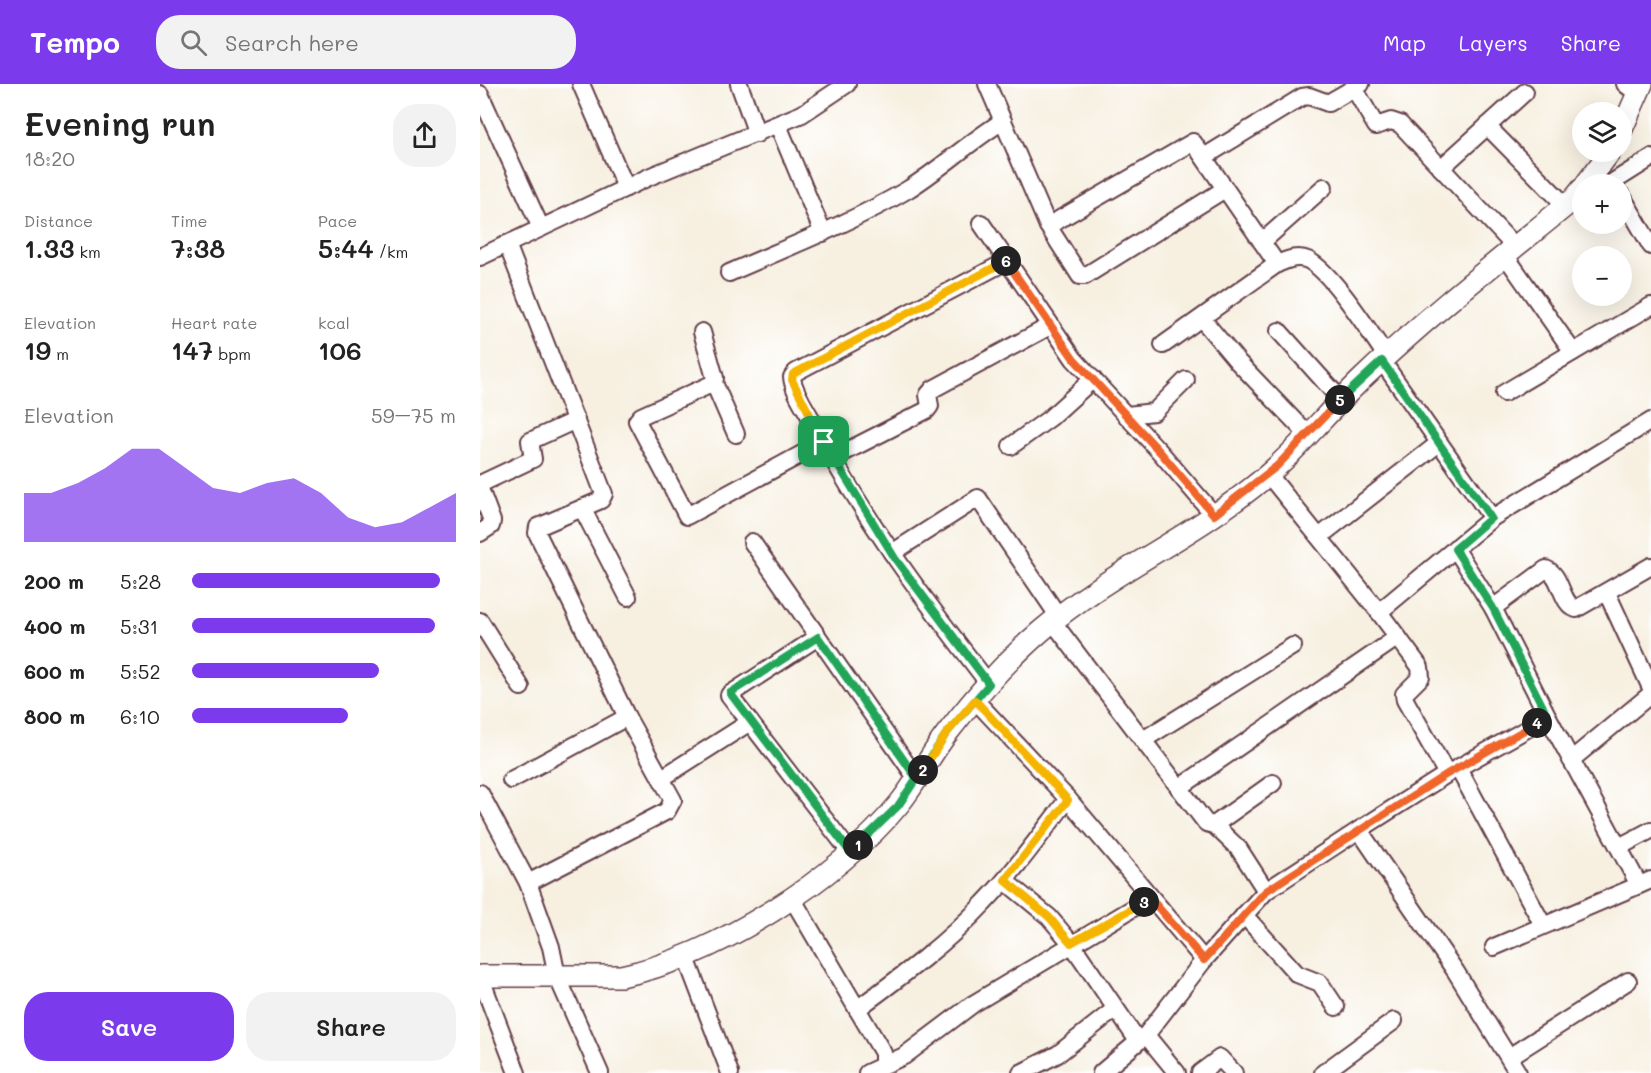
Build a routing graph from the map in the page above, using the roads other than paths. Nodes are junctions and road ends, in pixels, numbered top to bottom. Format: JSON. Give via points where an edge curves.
{"nodes":[{"id":1,"x":581,"y":84,"type":"edge"},
{"id":2,"x":739,"y":84,"type":"edge"},
{"id":3,"x":847,"y":84,"type":"edge"},
{"id":4,"x":987,"y":84,"type":"edge"},
{"id":5,"x":1358,"y":86,"type":"edge"},
{"id":6,"x":1635,"y":87,"type":"edge"},
{"id":7,"x":1525,"y":92,"type":"dead end"},
{"id":8,"x":480,"y":94,"type":"edge"},
{"id":9,"x":1630,"y":102,"type":"edge"},
{"id":10,"x":1004,"y":121,"type":"junction"},
{"id":11,"x":778,"y":125,"type":"junction"},
{"id":12,"x":1487,"y":126,"type":"junction"},
{"id":13,"x":757,"y":134,"type":"junction"},
{"id":14,"x":1204,"y":157,"type":"junction"},
{"id":15,"x":1651,"y":158,"type":"edge"},
{"id":16,"x":1441,"y":168,"type":"junction"},
{"id":17,"x":1616,"y":174,"type":"edge"},
{"id":18,"x":1324,"y":187,"type":"dead end"},
{"id":19,"x":626,"y":188,"type":"junction"},
{"id":20,"x":1225,"y":189,"type":"junction"},
{"id":21,"x":1572,"y":200,"type":"edge"},
{"id":22,"x":1566,"y":206,"type":"junction"},
{"id":23,"x":1632,"y":212,"type":"edge"},
{"id":24,"x":981,"y":223,"type":"dead end"},
{"id":25,"x":1048,"y":226,"type":"junction"},
{"id":26,"x":542,"y":228,"type":"junction"},
{"id":27,"x":823,"y":232,"type":"junction"},
{"id":28,"x":1262,"y":242,"type":"junction"},
{"id":29,"x":507,"y":244,"type":"junction"},
{"id":30,"x":1651,"y":246,"type":"edge"},
{"id":31,"x":1510,"y":251,"type":"junction"},
{"id":32,"x":480,"y":257,"type":"edge"},
{"id":33,"x":1007,"y":261,"type":"junction"},
{"id":34,"x":1277,"y":264,"type":"junction"},
{"id":35,"x":729,"y":273,"type":"dead end"},
{"id":36,"x":1651,"y":306,"type":"edge"},
{"id":37,"x":1202,"y":319,"type":"junction"},
{"id":38,"x":1050,"y":326,"type":"junction"},
{"id":39,"x":1279,"y":331,"type":"dead end"},
{"id":40,"x":702,"y":332,"type":"dead end"},
{"id":41,"x":1163,"y":345,"type":"dead end"},
{"id":42,"x":1573,"y":352,"type":"junction"},
{"id":43,"x":1385,"y":359,"type":"junction"},
{"id":44,"x":1093,"y":379,"type":"junction"},
{"id":45,"x":1186,"y":380,"type":"dead end"},
{"id":46,"x":714,"y":383,"type":"junction"},
{"id":47,"x":1504,"y":393,"type":"dead end"},
{"id":48,"x":1341,"y":400,"type":"junction"},
{"id":49,"x":1127,"y":415,"type":"junction"},
{"id":50,"x":576,"y":420,"type":"junction"},
{"id":51,"x":1651,"y":421,"type":"edge"},
{"id":52,"x":1307,"y":434,"type":"junction"},
{"id":53,"x":736,"y":435,"type":"dead end"},
{"id":54,"x":824,"y":442,"type":"junction"},
{"id":55,"x":1439,"y":443,"type":"junction"},
{"id":56,"x":1011,"y":446,"type":"dead end"},
{"id":57,"x":833,"y":458,"type":"junction"},
{"id":58,"x":1268,"y":474,"type":"junction"},
{"id":59,"x":480,"y":484,"type":"edge"},
{"id":60,"x":480,"y":489,"type":"edge"},
{"id":61,"x":582,"y":508,"type":"junction"},
{"id":62,"x":1214,"y":515,"type":"junction"},
{"id":63,"x":1491,"y":518,"type":"junction"},
{"id":64,"x":480,"y":533,"type":"edge"},
{"id":65,"x":1319,"y":537,"type":"junction"},
{"id":66,"x":752,"y":542,"type":"dead end"},
{"id":67,"x":1455,"y":549,"type":"junction"},
{"id":68,"x":892,"y":553,"type":"junction"},
{"id":69,"x":1651,"y":566,"type":"edge"},
{"id":70,"x":1607,"y":593,"type":"junction"},
{"id":71,"x":628,"y":597,"type":"dead end"},
{"id":72,"x":1493,"y":608,"type":"junction"},
{"id":73,"x":1379,"y":612,"type":"junction"},
{"id":74,"x":1056,"y":620,"type":"junction"},
{"id":75,"x":480,"y":621,"type":"edge"},
{"id":76,"x":818,"y":637,"type":"junction"},
{"id":77,"x":1398,"y":637,"type":"junction"},
{"id":78,"x":1293,"y":646,"type":"dead end"},
{"id":79,"x":521,"y":687,"type":"dead end"},
{"id":80,"x":1651,"y":688,"type":"edge"},
{"id":81,"x":982,"y":692,"type":"junction"},
{"id":82,"x":1651,"y":694,"type":"edge"},
{"id":83,"x":627,"y":717,"type":"junction"},
{"id":84,"x":1548,"y":717,"type":"junction"},
{"id":85,"x":750,"y":722,"type":"junction"},
{"id":86,"x":1143,"y":740,"type":"junction"},
{"id":87,"x":1571,"y":760,"type":"junction"},
{"id":88,"x":1453,"y":771,"type":"junction"},
{"id":89,"x":662,"y":778,"type":"junction"},
{"id":90,"x":917,"y":779,"type":"junction"},
{"id":91,"x":511,"y":780,"type":"dead end"},
{"id":92,"x":1273,"y":783,"type":"dead end"},
{"id":93,"x":1179,"y":788,"type":"junction"},
{"id":94,"x":480,"y":794,"type":"edge"},
{"id":95,"x":1068,"y":800,"type":"junction"},
{"id":96,"x":1214,"y":825,"type":"junction"},
{"id":97,"x":1359,"y":830,"type":"junction"},
{"id":98,"x":1651,"y":830,"type":"edge"},
{"id":99,"x":1618,"y":847,"type":"junction"},
{"id":100,"x":850,"y":852,"type":"junction"},
{"id":101,"x":1005,"y":880,"type":"junction"},
{"id":102,"x":1645,"y":882,"type":"edge"},
{"id":103,"x":528,"y":883,"type":"junction"},
{"id":104,"x":1266,"y":891,"type":"junction"},
{"id":105,"x":792,"y":898,"type":"junction"},
{"id":106,"x":1150,"y":898,"type":"junction"},
{"id":107,"x":1244,"y":915,"type":"junction"},
{"id":108,"x":1543,"y":926,"type":"junction"},
{"id":109,"x":1071,"y":943,"type":"junction"},
{"id":110,"x":1494,"y":947,"type":"dead end"},
{"id":111,"x":685,"y":955,"type":"junction"},
{"id":112,"x":1204,"y":960,"type":"junction"},
{"id":113,"x":480,"y":976,"type":"edge"},
{"id":114,"x":557,"y":976,"type":"junction"},
{"id":115,"x":1628,"y":981,"type":"dead end"},
{"id":116,"x":1336,"y":1007,"type":"dead end"},
{"id":117,"x":857,"y":1009,"type":"junction"},
{"id":118,"x":1115,"y":1009,"type":"junction"},
{"id":119,"x":1394,"y":1021,"type":"dead end"},
{"id":120,"x":1142,"y":1038,"type":"junction"},
{"id":121,"x":1509,"y":1057,"type":"junction"},
{"id":122,"x":880,"y":1069,"type":"edge"},
{"id":123,"x":517,"y":1073,"type":"edge"},
{"id":124,"x":600,"y":1073,"type":"edge"},
{"id":125,"x":730,"y":1073,"type":"edge"},
{"id":126,"x":867,"y":1073,"type":"edge"},
{"id":127,"x":1021,"y":1073,"type":"edge"},
{"id":128,"x":1101,"y":1073,"type":"edge"},
{"id":129,"x":1177,"y":1073,"type":"edge"},
{"id":130,"x":1200,"y":1073,"type":"edge"},
{"id":131,"x":1234,"y":1073,"type":"edge"},
{"id":132,"x":1323,"y":1073,"type":"edge"},
{"id":133,"x":1518,"y":1073,"type":"edge"}],
"edges":[{"from":1,"to":19,"type":"street"},
{"from":2,"to":13,"type":"street"},
{"from":3,"to":11,"type":"street"},
{"from":4,"to":10,"type":"street"},
{"from":5,"to":14,"type":"street","via":[[1328,103],[1302,97]]},
{"from":5,"to":16,"type":"street","via":[[1376,126],[1391,121],[1400,124]]},
{"from":6,"to":9,"type":"street"},
{"from":7,"to":12,"type":"street"},
{"from":8,"to":26,"type":"street"},
{"from":10,"to":25,"type":"street"},
{"from":10,"to":27,"type":"street","via":[[905,191]]},
{"from":11,"to":13,"type":"street"},
{"from":11,"to":27,"type":"street"},
{"from":12,"to":16,"type":"street"},
{"from":12,"to":22,"type":"street"},
{"from":13,"to":19,"type":"street"},
{"from":14,"to":20,"type":"street"},
{"from":14,"to":25,"type":"street","via":[[1190,142]]},
{"from":15,"to":17,"type":"street"},
{"from":16,"to":31,"type":"street"},
{"from":18,"to":28,"type":"street"},
{"from":19,"to":26,"type":"street"},
{"from":20,"to":25,"type":"street","via":[[1085,276],[1077,274]]},
{"from":20,"to":28,"type":"street"},
{"from":21,"to":22,"type":"street"},
{"from":22,"to":31,"type":"street"},
{"from":23,"to":30,"type":"street"},
{"from":24,"to":33,"type":"street"},
{"from":26,"to":29,"type":"street"},
{"from":27,"to":35,"type":"street"},
{"from":28,"to":34,"type":"street"},
{"from":29,"to":32,"type":"street"},
{"from":29,"to":50,"type":"street"},
{"from":31,"to":42,"type":"street"},
{"from":31,"to":43,"type":"street"},
{"from":33,"to":38,"type":"street"},
{"from":33,"to":54,"type":"street","via":[[793,374],[792,380]]},
{"from":34,"to":37,"type":"street"},
{"from":34,"to":43,"type":"street","via":[[1298,258],[1316,266],[1340,293]]},
{"from":36,"to":42,"type":"street"},
{"from":37,"to":41,"type":"street"},
{"from":37,"to":52,"type":"street"},
{"from":38,"to":44,"type":"street"},
{"from":38,"to":57,"type":"street","via":[[933,389],[928,395],[927,410]]},
{"from":39,"to":48,"type":"street"},
{"from":40,"to":46,"type":"street"},
{"from":42,"to":47,"type":"street"},
{"from":43,"to":48,"type":"street"},
{"from":43,"to":55,"type":"street"},
{"from":44,"to":49,"type":"street"},
{"from":44,"to":56,"type":"street"},
{"from":45,"to":49,"type":"street","via":[[1154,412]]},
{"from":46,"to":53,"type":"street"},
{"from":46,"to":54,"type":"street","via":[[640,416],[637,421],[687,516]]},
{"from":48,"to":52,"type":"street"},
{"from":49,"to":62,"type":"street"},
{"from":50,"to":59,"type":"street","via":[[530,441],[533,459]]},
{"from":50,"to":61,"type":"street","via":[[604,494],[601,500]]},
{"from":51,"to":63,"type":"street"},
{"from":52,"to":58,"type":"street"},
{"from":54,"to":57,"type":"street"},
{"from":55,"to":63,"type":"street"},
{"from":55,"to":65,"type":"street"},
{"from":57,"to":68,"type":"street"},
{"from":58,"to":62,"type":"street"},
{"from":58,"to":65,"type":"street"},
{"from":60,"to":64,"type":"street","via":[[492,521]]},
{"from":61,"to":71,"type":"street"},
{"from":61,"to":83,"type":"street","via":[[538,527],[537,533]]},
{"from":62,"to":74,"type":"street"},
{"from":63,"to":67,"type":"street"},
{"from":65,"to":73,"type":"street"},
{"from":66,"to":76,"type":"street"},
{"from":67,"to":72,"type":"street"},
{"from":67,"to":73,"type":"street"},
{"from":68,"to":74,"type":"street","via":[[978,498]]},
{"from":68,"to":81,"type":"street"},
{"from":69,"to":70,"type":"street"},
{"from":70,"to":72,"type":"street","via":[[1580,608],[1572,608],[1552,572],[1546,569]]},
{"from":70,"to":80,"type":"street"},
{"from":72,"to":84,"type":"street"},
{"from":73,"to":77,"type":"street"},
{"from":74,"to":81,"type":"street"},
{"from":74,"to":86,"type":"street"},
{"from":75,"to":79,"type":"street"},
{"from":76,"to":85,"type":"street","via":[[730,693]]},
{"from":76,"to":90,"type":"street"},
{"from":77,"to":88,"type":"street","via":[[1422,672],[1404,694],[1405,700]]},
{"from":77,"to":93,"type":"street"},
{"from":78,"to":86,"type":"street"},
{"from":81,"to":90,"type":"street","via":[[946,734]]},
{"from":81,"to":95,"type":"street"},
{"from":82,"to":87,"type":"street"},
{"from":83,"to":89,"type":"street"},
{"from":83,"to":91,"type":"street"},
{"from":84,"to":87,"type":"street"},
{"from":84,"to":88,"type":"street"},
{"from":85,"to":89,"type":"street"},
{"from":85,"to":100,"type":"street"},
{"from":86,"to":93,"type":"street"},
{"from":87,"to":99,"type":"street"},
{"from":88,"to":97,"type":"street"},
{"from":88,"to":108,"type":"street"},
{"from":89,"to":103,"type":"street","via":[[672,800],[666,811]]},
{"from":90,"to":100,"type":"street","via":[[898,806]]},
{"from":92,"to":96,"type":"street"},
{"from":93,"to":96,"type":"street","via":[[1206,823]]},
{"from":94,"to":103,"type":"street"},
{"from":95,"to":101,"type":"street"},
{"from":95,"to":106,"type":"street"},
{"from":96,"to":104,"type":"street","via":[[1239,849]]},
{"from":97,"to":104,"type":"street"},
{"from":97,"to":121,"type":"street"},
{"from":98,"to":99,"type":"street"},
{"from":99,"to":102,"type":"street"},
{"from":100,"to":105,"type":"street"},
{"from":101,"to":109,"type":"street","via":[[1049,917]]},
{"from":101,"to":117,"type":"street","via":[[957,929]]},
{"from":102,"to":108,"type":"street"},
{"from":103,"to":114,"type":"street"},
{"from":104,"to":107,"type":"street"},
{"from":105,"to":111,"type":"street"},
{"from":105,"to":117,"type":"street"},
{"from":106,"to":109,"type":"street"},
{"from":106,"to":112,"type":"street"},
{"from":107,"to":112,"type":"street"},
{"from":107,"to":116,"type":"street","via":[[1297,974],[1320,983]]},
{"from":108,"to":110,"type":"street"},
{"from":109,"to":118,"type":"street"},
{"from":109,"to":122,"type":"street","via":[[973,1004],[904,1056]]},
{"from":111,"to":114,"type":"street","via":[[621,976]]},
{"from":111,"to":125,"type":"street"},
{"from":112,"to":120,"type":"street"},
{"from":113,"to":114,"type":"street"},
{"from":113,"to":123,"type":"street"},
{"from":114,"to":124,"type":"street"},
{"from":115,"to":121,"type":"street"},
{"from":117,"to":122,"type":"street","via":[[883,1053]]},
{"from":118,"to":120,"type":"street"},
{"from":118,"to":127,"type":"street","via":[[1058,1054]]},
{"from":119,"to":132,"type":"street"},
{"from":120,"to":128,"type":"street"},
{"from":120,"to":129,"type":"street"},
{"from":121,"to":133,"type":"street"},
{"from":122,"to":126,"type":"street"},
{"from":130,"to":131,"type":"street","via":[[1220,1058]]}]}
